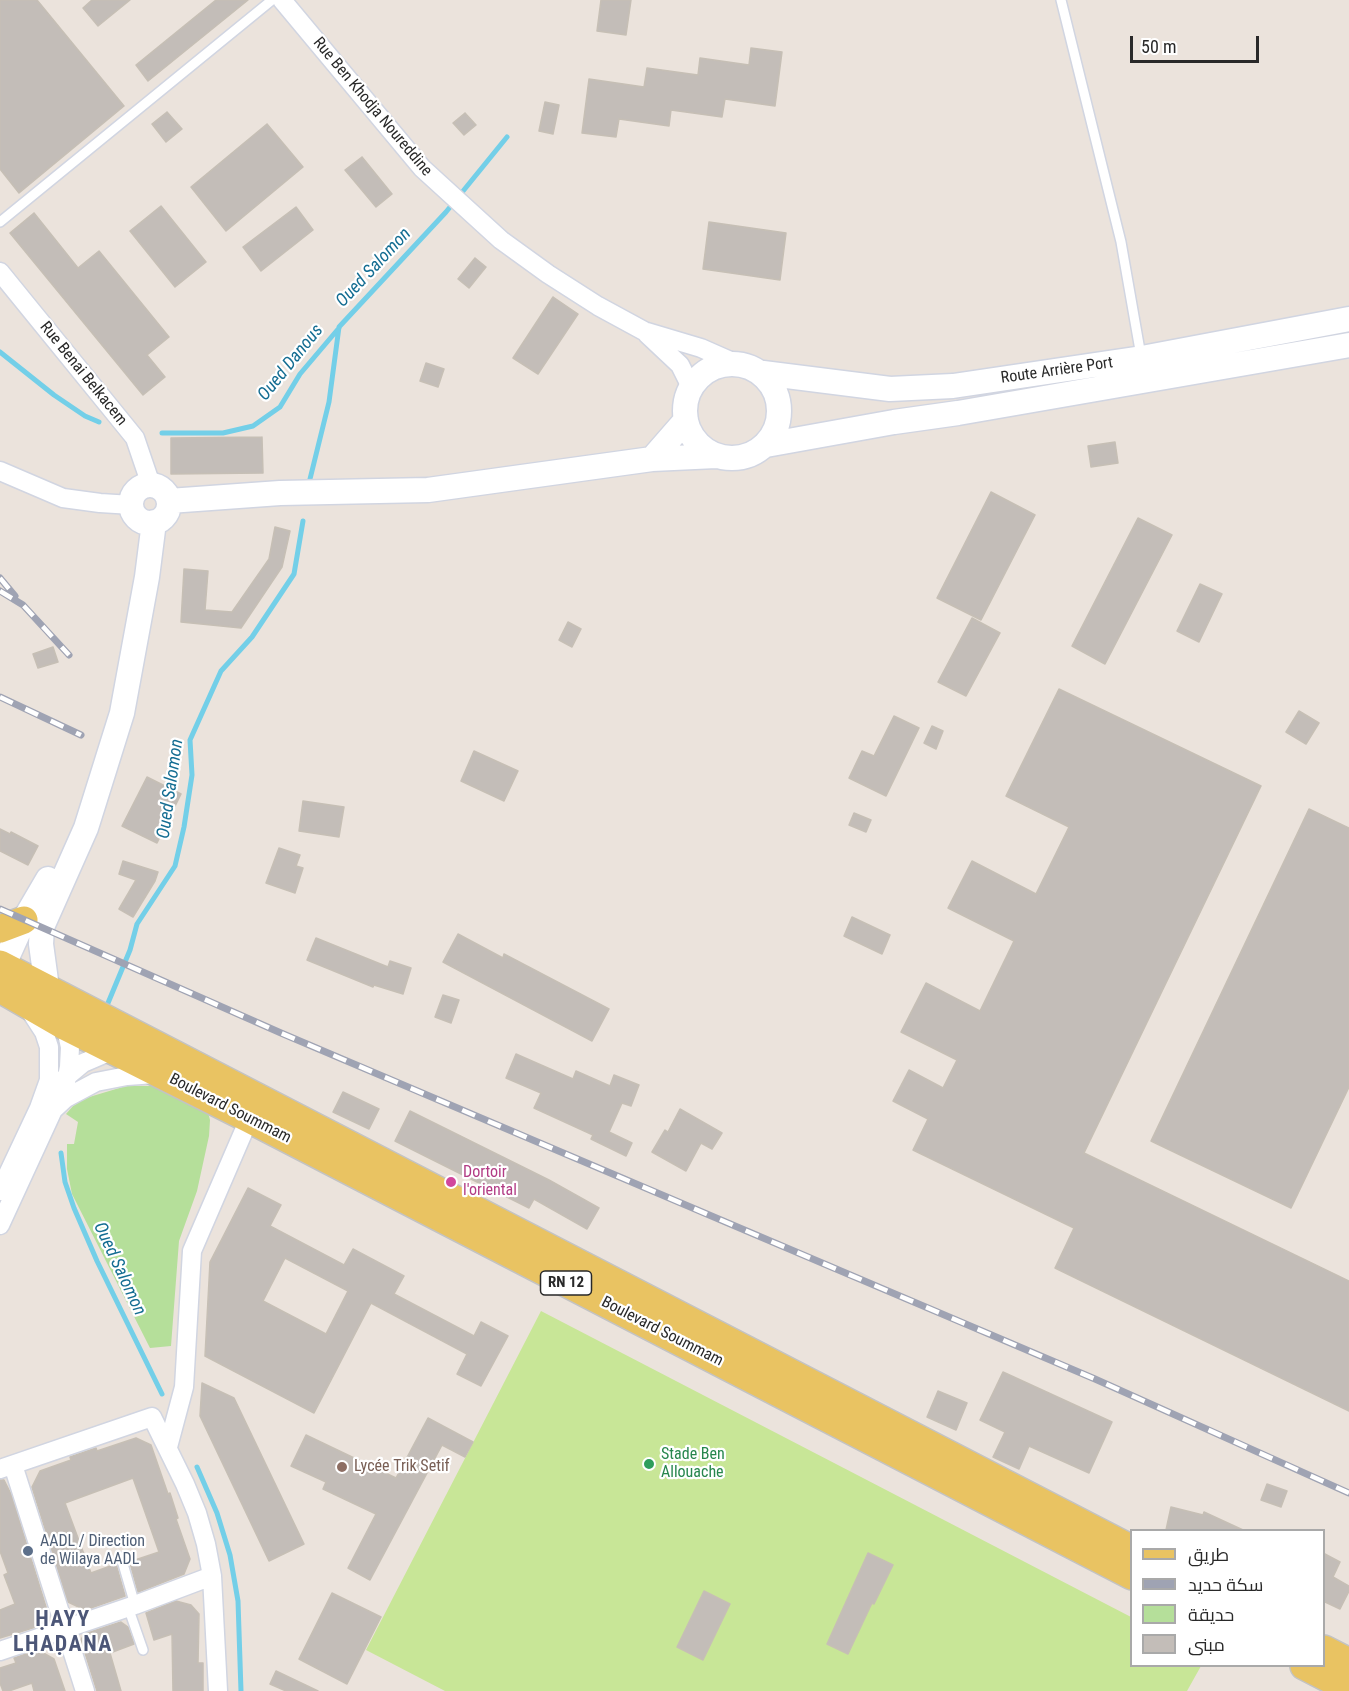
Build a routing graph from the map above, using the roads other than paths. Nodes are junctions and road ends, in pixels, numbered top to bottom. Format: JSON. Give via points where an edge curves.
{"nodes":[{"id":1,"x":272,"y":0,"type":"edge"},
{"id":2,"x":282,"y":0,"type":"edge"},
{"id":3,"x":1061,"y":0,"type":"edge"},
{"id":4,"x":0,"y":222,"type":"edge"},
{"id":5,"x":0,"y":272,"type":"edge"},
{"id":6,"x":1349,"y":320,"type":"edge"},
{"id":7,"x":644,"y":331,"type":"junction"},
{"id":8,"x":1349,"y":345,"type":"edge"},
{"id":9,"x":1142,"y":358,"type":"junction"},
{"id":10,"x":735,"y":363,"type":"junction"},
{"id":11,"x":763,"y":373,"type":"junction"},
{"id":12,"x":691,"y":387,"type":"junction"},
{"id":13,"x":686,"y":420,"type":"junction"},
{"id":14,"x":766,"y":445,"type":"junction"},
{"id":15,"x":716,"y":456,"type":"junction"},
{"id":16,"x":652,"y":459,"type":"junction"},
{"id":17,"x":0,"y":471,"type":"edge"},
{"id":18,"x":151,"y":485,"type":"junction"},
{"id":19,"x":169,"y":501,"type":"junction"},
{"id":20,"x":132,"y":505,"type":"junction"},
{"id":21,"x":154,"y":522,"type":"junction"},
{"id":22,"x":22,"y":926,"type":"edge"},
{"id":23,"x":13,"y":982,"type":"edge"},
{"id":24,"x":66,"y":1027,"type":"junction"},
{"id":25,"x":152,"y":1043,"type":"junction"},
{"id":26,"x":112,"y":1050,"type":"junction"},
{"id":27,"x":160,"y":1073,"type":"junction"},
{"id":28,"x":67,"y":1077,"type":"junction"},
{"id":29,"x":46,"y":1109,"type":"junction"},
{"id":30,"x":249,"y":1119,"type":"junction"},
{"id":31,"x":0,"y":1191,"type":"edge"},
{"id":32,"x":0,"y":1225,"type":"edge"},
{"id":33,"x":184,"y":1387,"type":"junction"},
{"id":34,"x":152,"y":1417,"type":"junction"},
{"id":35,"x":168,"y":1447,"type":"junction"},
{"id":36,"x":6,"y":1467,"type":"edge"},
{"id":37,"x":1130,"y":1548,"type":"edge"},
{"id":38,"x":121,"y":1557,"type":"dead end"},
{"id":39,"x":1130,"y":1575,"type":"edge"},
{"id":40,"x":212,"y":1576,"type":"junction"},
{"id":41,"x":132,"y":1606,"type":"junction"},
{"id":42,"x":65,"y":1629,"type":"junction"},
{"id":43,"x":1325,"y":1649,"type":"edge"},
{"id":44,"x":142,"y":1650,"type":"dead end"},
{"id":45,"x":0,"y":1651,"type":"edge"},
{"id":46,"x":1349,"y":1662,"type":"edge"},
{"id":47,"x":1308,"y":1667,"type":"edge"},
{"id":48,"x":1349,"y":1689,"type":"edge"},
{"id":49,"x":85,"y":1691,"type":"edge"},
{"id":50,"x":218,"y":1691,"type":"edge"}],
"edges":[{"from":1,"to":4,"type":"lane"},
{"from":2,"to":7,"type":"street","name":"Rue Ben Khodja Noureddine","via":[[422,168],[501,240],[598,306]]},
{"from":3,"to":9,"type":"lane","via":[[1121,242]]},
{"from":5,"to":18,"type":"street","name":"Rue Benai Belkacem","via":[[135,438]]},
{"from":6,"to":9,"type":"street","name":"Route Arrière Port"},
{"from":7,"to":10,"type":"street","name":"Rue Ben Khodja Noureddine"},
{"from":7,"to":12,"type":"street","name":"Rue Ben Khodja Noureddine","via":[[680,365]]},
{"from":8,"to":14,"type":"street","name":"Route Arrière Port"},
{"from":9,"to":11,"type":"street","name":"Route Arrière Port","via":[[953,386],[890,389]]},
{"from":10,"to":11,"type":"street"},
{"from":10,"to":12,"type":"street","via":[[710,369]]},
{"from":11,"to":14,"type":"street","via":[[779,400],[780,416]]},
{"from":12,"to":13,"type":"street"},
{"from":13,"to":15,"type":"street","via":[[691,435]]},
{"from":13,"to":16,"type":"street"},
{"from":14,"to":15,"type":"street","via":[[743,458]]},
{"from":15,"to":16,"type":"street"},
{"from":16,"to":19,"type":"street","via":[[428,490],[280,493]]},
{"from":17,"to":20,"type":"street","via":[[63,498]]},
{"from":18,"to":19,"type":"street","via":[[161,488]]},
{"from":18,"to":20,"type":"street","via":[[139,488]]},
{"from":19,"to":21,"type":"street","via":[[164,517]]},
{"from":20,"to":21,"type":"street","via":[[142,520]]},
{"from":21,"to":22,"type":"street","via":[[124,703],[112,748],[98,787]]},
{"from":22,"to":23,"type":"street"},
{"from":22,"to":23,"type":"street","via":[[41,944]]},
{"from":23,"to":24,"type":"main road","name":"Boulevard Soummam","number":"RN 12"},
{"from":23,"to":25,"type":"main road","name":"Boulevard Soummam","number":"RN 12"},
{"from":23,"to":29,"type":"street","via":[[49,1047]]},
{"from":24,"to":26,"type":"main road","name":"Boulevard Soummam","number":"RN 12"},
{"from":24,"to":28,"type":"street","via":[[70,1047]]},
{"from":25,"to":26,"type":"street"},
{"from":25,"to":37,"type":"main road","name":"Boulevard Soummam","number":"RN 12"},
{"from":26,"to":27,"type":"main road","name":"Boulevard Soummam","number":"RN 12"},
{"from":26,"to":28,"type":"street"},
{"from":27,"to":29,"type":"street","via":[[96,1082]]},
{"from":27,"to":30,"type":"main road","name":"Boulevard Soummam","number":"RN 12"},
{"from":28,"to":29,"type":"street","via":[[64,1089]]},
{"from":29,"to":31,"type":"street"},
{"from":29,"to":32,"type":"street"},
{"from":30,"to":33,"type":"street","via":[[192,1251]]},
{"from":30,"to":39,"type":"main road","name":"Boulevard Soummam","number":"RN 12"},
{"from":33,"to":34,"type":"street"},
{"from":33,"to":35,"type":"street"},
{"from":34,"to":35,"type":"street"},
{"from":34,"to":36,"type":"street"},
{"from":35,"to":40,"type":"street","via":[[197,1513]]},
{"from":36,"to":42,"type":"street"},
{"from":38,"to":41,"type":"lane"},
{"from":40,"to":41,"type":"street"},
{"from":40,"to":50,"type":"street"},
{"from":41,"to":42,"type":"street"},
{"from":41,"to":44,"type":"lane"},
{"from":42,"to":45,"type":"street"},
{"from":42,"to":49,"type":"street"},
{"from":43,"to":46,"type":"main road"},
{"from":47,"to":48,"type":"main road"}]}
